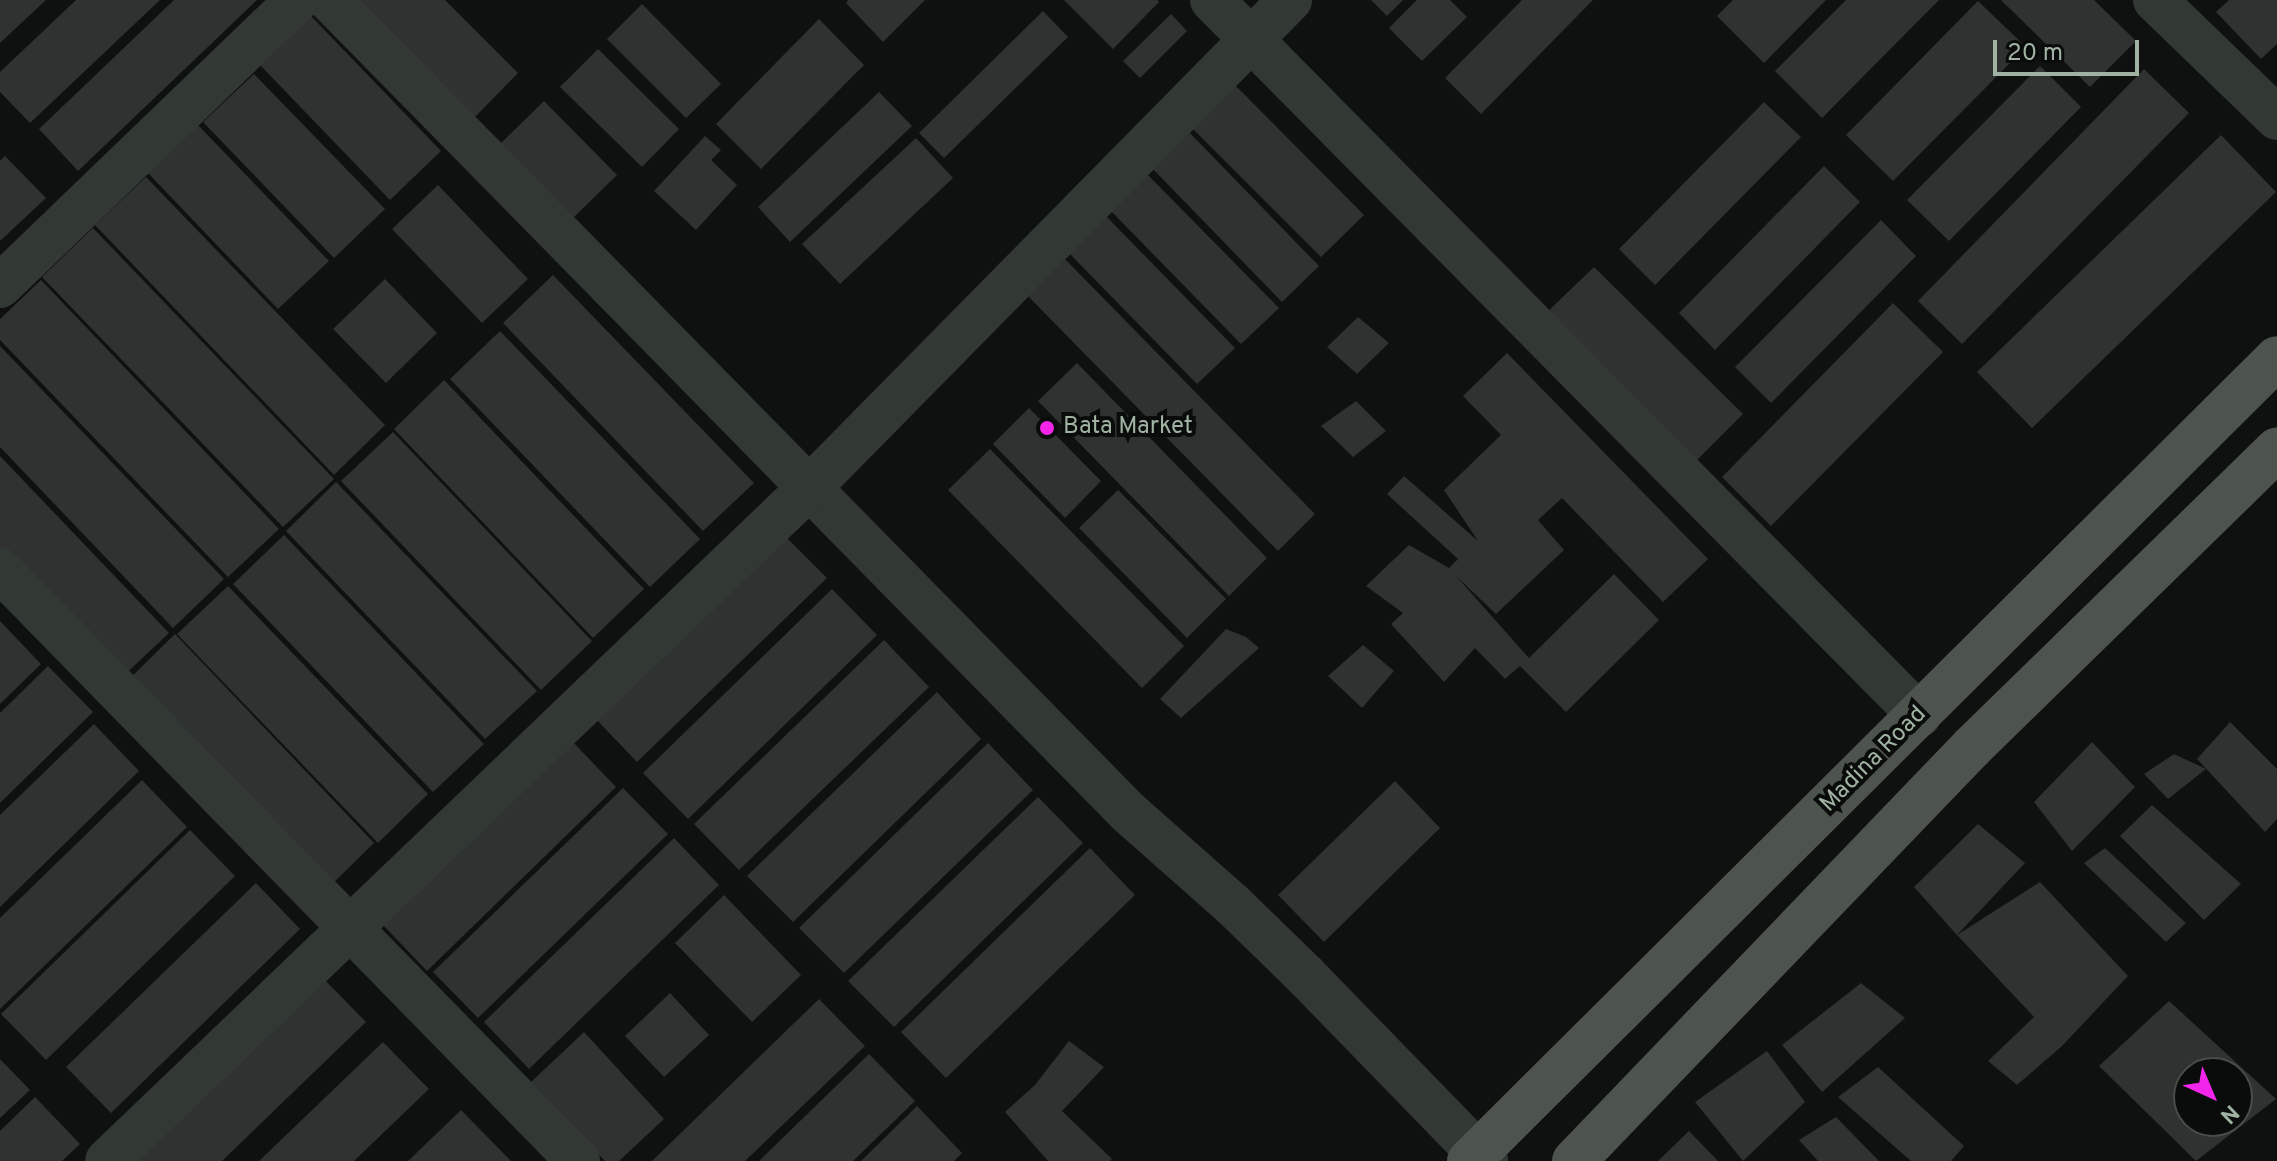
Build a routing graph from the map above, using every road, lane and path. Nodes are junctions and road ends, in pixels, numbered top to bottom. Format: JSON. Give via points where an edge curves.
{"nodes":[{"id":1,"x":297,"y":0,"type":"edge"},
{"id":2,"x":330,"y":0,"type":"edge"},
{"id":3,"x":1212,"y":0,"type":"edge"},
{"id":4,"x":1290,"y":0,"type":"edge"},
{"id":5,"x":2155,"y":0,"type":"edge"},
{"id":6,"x":1252,"y":41,"type":"junction"},
{"id":7,"x":2277,"y":118,"type":"edge"},
{"id":8,"x":0,"y":286,"type":"edge"},
{"id":9,"x":2277,"y":358,"type":"edge"},
{"id":10,"x":2277,"y":449,"type":"edge"},
{"id":11,"x":810,"y":487,"type":"junction"},
{"id":12,"x":0,"y":570,"type":"edge"},
{"id":13,"x":1919,"y":715,"type":"junction"},
{"id":14,"x":351,"y":926,"type":"junction"},
{"id":15,"x":1477,"y":1158,"type":"edge"},
{"id":16,"x":107,"y":1161,"type":"edge"},
{"id":17,"x":578,"y":1161,"type":"edge"},
{"id":18,"x":1574,"y":1161,"type":"edge"}],
"edges":[{"from":1,"to":8,"type":"lane"},
{"from":2,"to":11,"type":"lane"},
{"from":3,"to":6,"type":"lane"},
{"from":4,"to":6,"type":"lane"},
{"from":5,"to":7,"type":"lane"},
{"from":6,"to":11,"type":"lane"},
{"from":6,"to":13,"type":"lane"},
{"from":9,"to":13,"type":"main road","name":"Madina Road"},
{"from":10,"to":18,"type":"main road","via":[[1972,747]]},
{"from":11,"to":14,"type":"lane"},
{"from":11,"to":15,"type":"lane","via":[[1129,813],[1294,965]]},
{"from":12,"to":14,"type":"lane"},
{"from":13,"to":15,"type":"main road","name":"Madina Road"},
{"from":14,"to":16,"type":"lane"},
{"from":14,"to":17,"type":"lane"}]}
